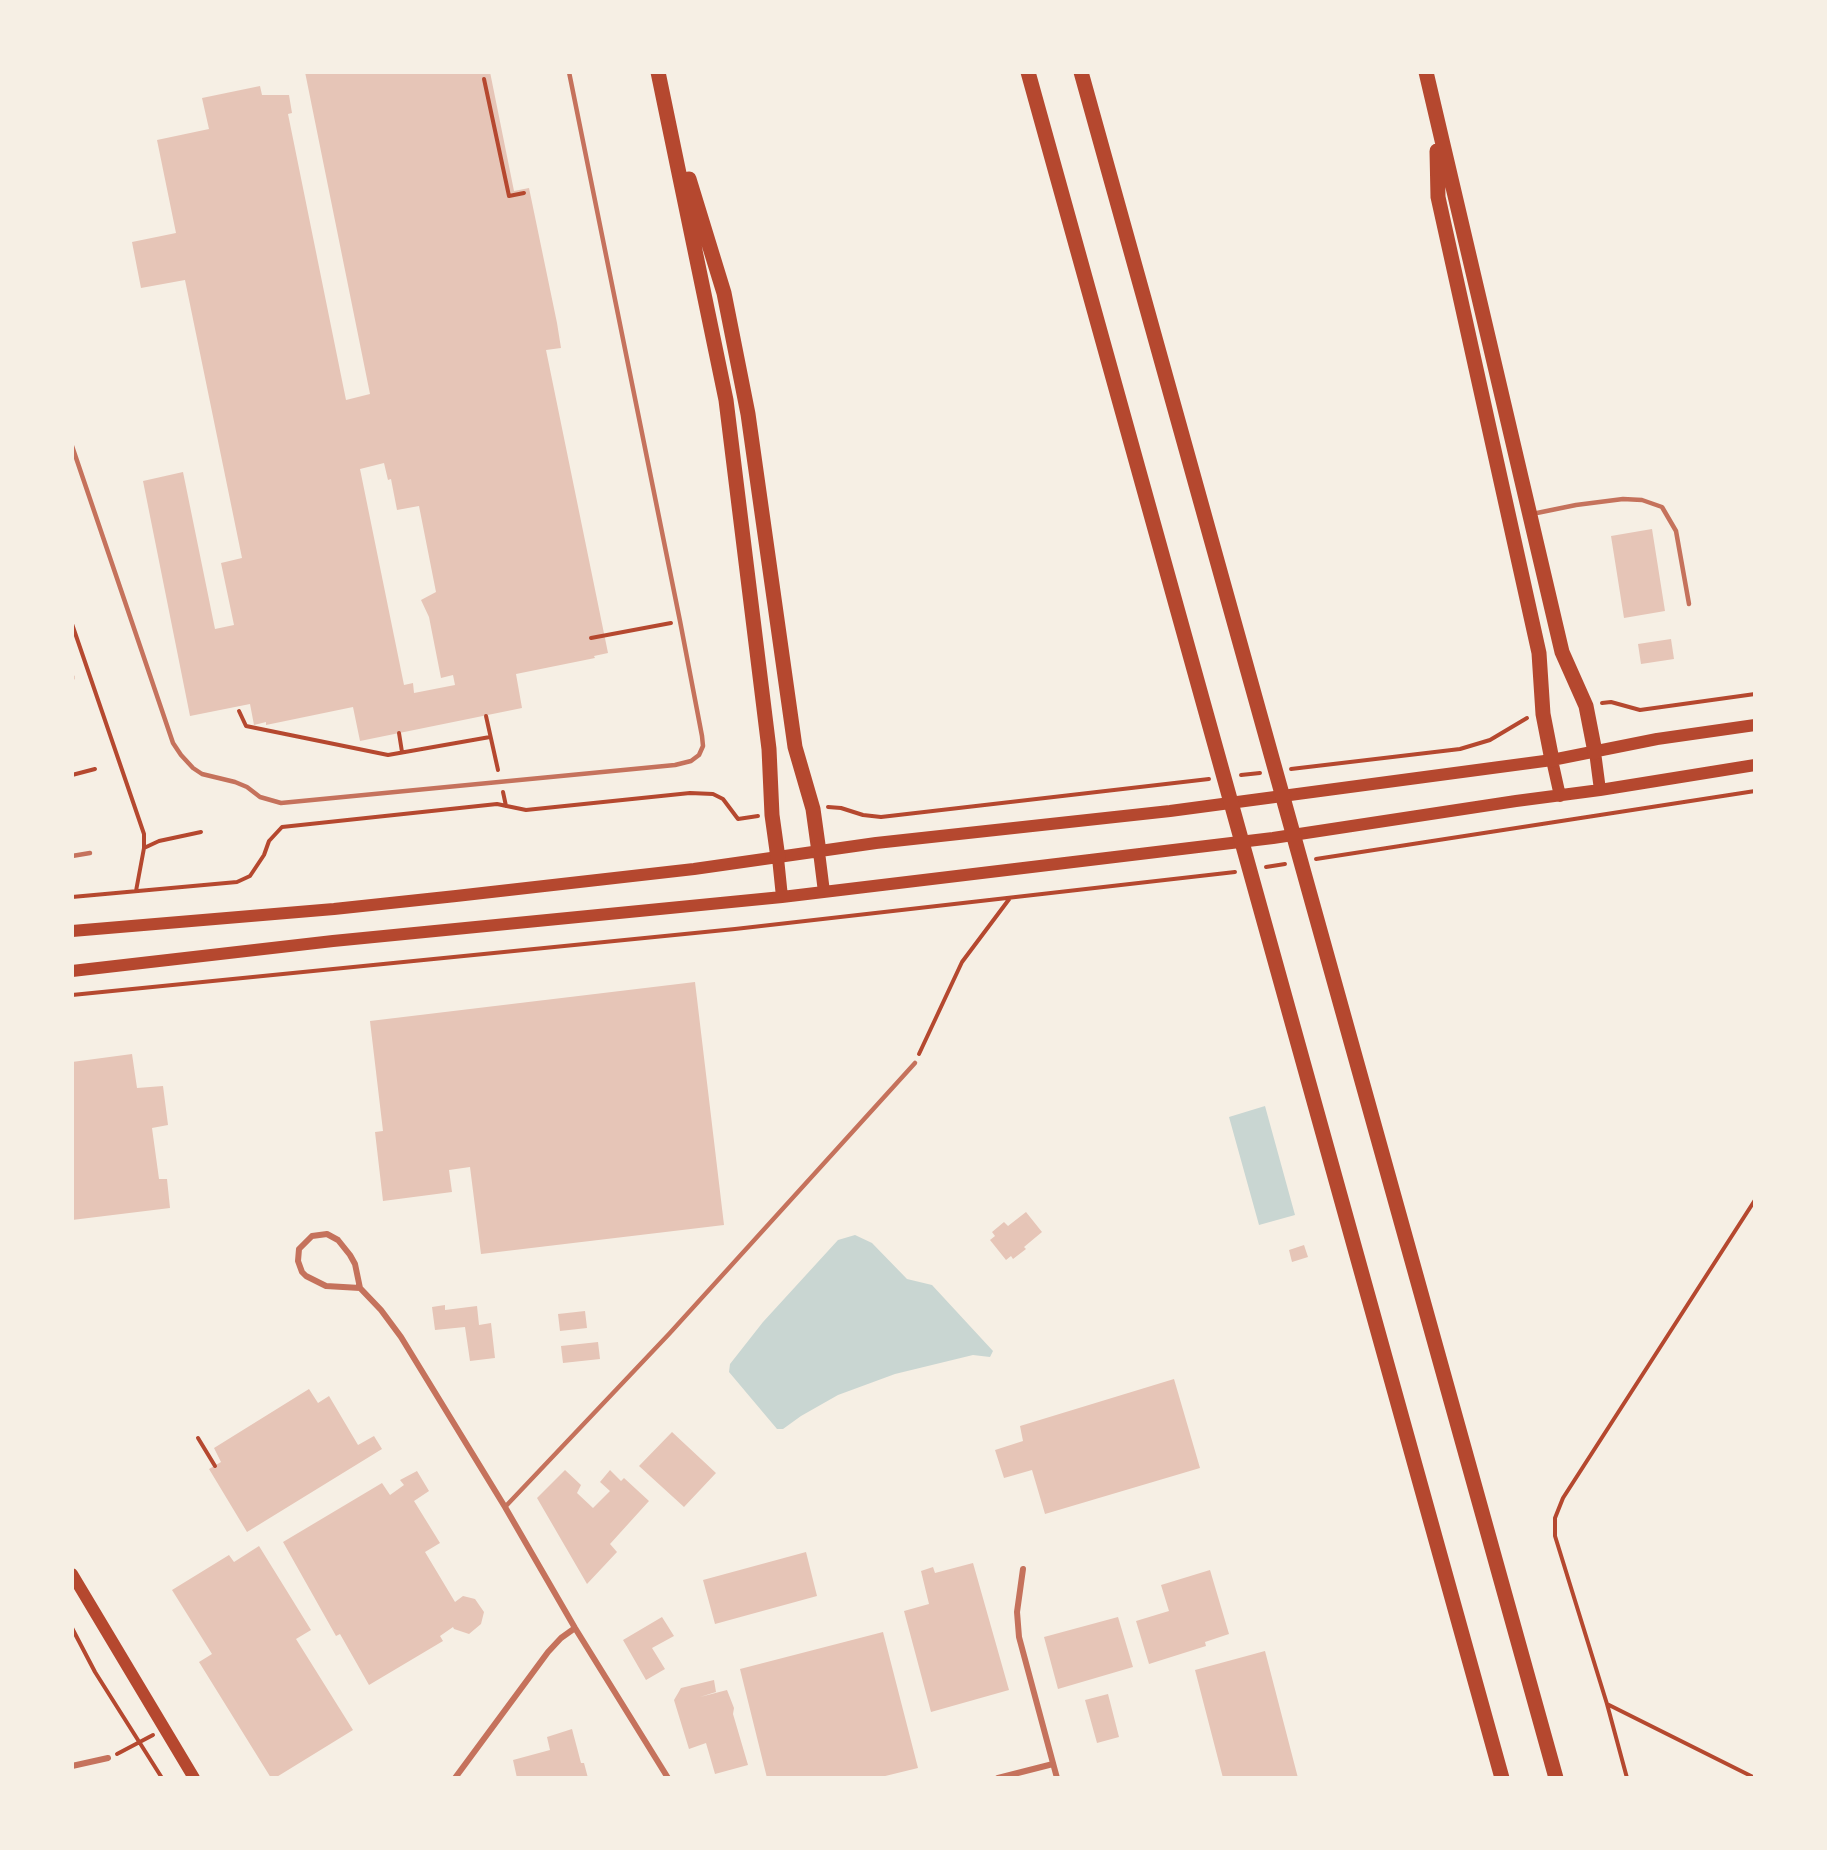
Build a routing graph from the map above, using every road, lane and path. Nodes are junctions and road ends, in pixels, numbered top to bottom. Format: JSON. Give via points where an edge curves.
{"nodes":[{"id":1,"x":569,"y":72,"type":"edge"},
{"id":2,"x":1028,"y":72,"type":"edge"},
{"id":3,"x":1082,"y":72,"type":"edge"},
{"id":4,"x":1426,"y":72,"type":"edge"},
{"id":5,"x":484,"y":79,"type":"dead end"},
{"id":6,"x":659,"y":79,"type":"edge"},
{"id":7,"x":1436,"y":118,"type":"junction"},
{"id":8,"x":521,"y":200,"type":"dead end"},
{"id":9,"x":72,"y":446,"type":"edge"},
{"id":10,"x":1529,"y":515,"type":"junction"},
{"id":11,"x":1689,"y":604,"type":"dead end"},
{"id":12,"x":680,"y":621,"type":"junction"},
{"id":13,"x":72,"y":624,"type":"edge"},
{"id":14,"x":591,"y":638,"type":"dead end"},
{"id":15,"x":1755,"y":694,"type":"edge"},
{"id":16,"x":1586,"y":706,"type":"junction"},
{"id":17,"x":238,"y":711,"type":"dead end"},
{"id":18,"x":1543,"y":714,"type":"junction"},
{"id":19,"x":486,"y":716,"type":"dead end"},
{"id":20,"x":1755,"y":725,"type":"edge"},
{"id":21,"x":399,"y":733,"type":"dead end"},
{"id":22,"x":490,"y":737,"type":"junction"},
{"id":23,"x":402,"y":752,"type":"junction"},
{"id":24,"x":1595,"y":752,"type":"junction"},
{"id":25,"x":1552,"y":759,"type":"junction"},
{"id":26,"x":1755,"y":765,"type":"edge"},
{"id":27,"x":95,"y":769,"type":"dead end"},
{"id":28,"x":1288,"y":770,"type":"dead end"},
{"id":29,"x":1265,"y":772,"type":"dead end"},
{"id":30,"x":72,"y":775,"type":"edge"},
{"id":31,"x":1230,"y":776,"type":"dead end"},
{"id":32,"x":1218,"y":778,"type":"dead end"},
{"id":33,"x":501,"y":781,"type":"junction"},
{"id":34,"x":1600,"y":790,"type":"junction"},
{"id":35,"x":1755,"y":791,"type":"edge"},
{"id":36,"x":1560,"y":796,"type":"junction"},
{"id":37,"x":506,"y":806,"type":"junction"},
{"id":38,"x":835,"y":807,"type":"dead end"},
{"id":39,"x":738,"y":819,"type":"dead end"},
{"id":40,"x":201,"y":832,"type":"dead end"},
{"id":41,"x":144,"y":849,"type":"junction"},
{"id":42,"x":819,"y":852,"type":"junction"},
{"id":43,"x":90,"y":853,"type":"dead end"},
{"id":44,"x":72,"y":856,"type":"edge"},
{"id":45,"x":778,"y":858,"type":"junction"},
{"id":46,"x":1315,"y":859,"type":"dead end"},
{"id":47,"x":1293,"y":862,"type":"dead end"},
{"id":48,"x":1259,"y":868,"type":"dead end"},
{"id":49,"x":1237,"y":871,"type":"dead end"},
{"id":50,"x":136,"y":891,"type":"junction"},
{"id":51,"x":824,"y":892,"type":"junction"},
{"id":52,"x":72,"y":897,"type":"edge"},
{"id":53,"x":782,"y":897,"type":"junction"},
{"id":54,"x":1011,"y":897,"type":"junction"},
{"id":55,"x":72,"y":931,"type":"edge"},
{"id":56,"x":72,"y":971,"type":"edge"},
{"id":57,"x":72,"y":995,"type":"edge"},
{"id":58,"x":915,"y":1063,"type":"joint"},
{"id":59,"x":1755,"y":1200,"type":"edge"},
{"id":60,"x":360,"y":1288,"type":"junction"},
{"id":61,"x":198,"y":1438,"type":"dead end"},
{"id":62,"x":214,"y":1466,"type":"dead end"},
{"id":63,"x":505,"y":1507,"type":"junction"},
{"id":64,"x":1023,"y":1569,"type":"dead end"},
{"id":65,"x":72,"y":1574,"type":"edge"},
{"id":66,"x":72,"y":1628,"type":"edge"},
{"id":67,"x":575,"y":1628,"type":"junction"},
{"id":68,"x":72,"y":1695,"type":"edge"},
{"id":69,"x":1607,"y":1704,"type":"junction"},
{"id":70,"x":72,"y":1716,"type":"edge"},
{"id":71,"x":164,"y":1729,"type":"junction"},
{"id":72,"x":141,"y":1742,"type":"junction"},
{"id":73,"x":108,"y":1758,"type":"joint"},
{"id":74,"x":1053,"y":1764,"type":"junction"},
{"id":75,"x":72,"y":1766,"type":"edge"},
{"id":76,"x":162,"y":1778,"type":"edge"},
{"id":77,"x":194,"y":1778,"type":"edge"},
{"id":78,"x":455,"y":1778,"type":"edge"},
{"id":79,"x":668,"y":1778,"type":"edge"},
{"id":80,"x":998,"y":1778,"type":"edge"},
{"id":81,"x":1057,"y":1778,"type":"edge"},
{"id":82,"x":1502,"y":1778,"type":"edge"},
{"id":83,"x":1556,"y":1778,"type":"edge"},
{"id":84,"x":1627,"y":1778,"type":"edge"},
{"id":85,"x":1755,"y":1778,"type":"edge"}],
"edges":[{"from":1,"to":12,"type":"lane"},
{"from":2,"to":82,"type":"highway"},
{"from":3,"to":83,"type":"highway"},
{"from":4,"to":7,"type":"highway"},
{"from":5,"to":8,"type":"path","via":[[508,196],[524,193]]},
{"from":6,"to":42,"type":"highway","via":[[724,293],[748,414],[795,747],[813,809]]},
{"from":6,"to":45,"type":"highway","via":[[726,400],[769,749]]},
{"from":7,"to":10,"type":"highway"},
{"from":7,"to":18,"type":"highway","via":[[1438,197],[1539,653]]},
{"from":9,"to":33,"type":"lane","via":[[164,721],[173,743],[193,768],[281,803]]},
{"from":10,"to":11,"type":"lane","via":[[1623,499],[1662,507],[1676,531]]},
{"from":10,"to":16,"type":"highway","via":[[1562,652]]},
{"from":12,"to":14,"type":"path"},
{"from":12,"to":33,"type":"lane","via":[[702,736],[699,755],[675,765]]},
{"from":13,"to":41,"type":"path","via":[[144,834]]},
{"from":15,"to":16,"type":"path","via":[[1640,710],[1611,702]]},
{"from":16,"to":24,"type":"highway"},
{"from":17,"to":23,"type":"path","via":[[246,726],[388,755]]},
{"from":18,"to":25,"type":"highway"},
{"from":18,"to":28,"type":"path","via":[[1527,718],[1490,740],[1460,749]]},
{"from":19,"to":22,"type":"path"},
{"from":20,"to":24,"type":"main road"},
{"from":21,"to":23,"type":"path"},
{"from":22,"to":23,"type":"path"},
{"from":22,"to":33,"type":"path"},
{"from":24,"to":25,"type":"main road"},
{"from":24,"to":34,"type":"main road"},
{"from":25,"to":36,"type":"main road"},
{"from":25,"to":42,"type":"main road","via":[[1170,811]]},
{"from":26,"to":34,"type":"main road"},
{"from":27,"to":30,"type":"path"},
{"from":29,"to":31,"type":"path"},
{"from":32,"to":38,"type":"path","via":[[881,817]]},
{"from":33,"to":37,"type":"path"},
{"from":34,"to":36,"type":"main road"},
{"from":35,"to":46,"type":"path"},
{"from":36,"to":51,"type":"main road","via":[[1273,838]]},
{"from":37,"to":39,"type":"path","via":[[526,810],[708,793],[723,799]]},
{"from":37,"to":50,"type":"path","via":[[282,827],[269,841],[250,876],[237,882]]},
{"from":40,"to":41,"type":"path","via":[[159,841]]},
{"from":41,"to":50,"type":"path"},
{"from":42,"to":45,"type":"main road"},
{"from":42,"to":51,"type":"main road"},
{"from":43,"to":44,"type":"lane"},
{"from":45,"to":53,"type":"main road"},
{"from":45,"to":55,"type":"main road","via":[[334,909]]},
{"from":47,"to":48,"type":"path"},
{"from":49,"to":54,"type":"path"},
{"from":50,"to":52,"type":"path"},
{"from":51,"to":53,"type":"main road"},
{"from":53,"to":56,"type":"main road"},
{"from":54,"to":57,"type":"path","via":[[735,929]]},
{"from":54,"to":58,"type":"path","via":[[962,962]]},
{"from":58,"to":63,"type":"lane","via":[[669,1334]]},
{"from":59,"to":69,"type":"path","via":[[1563,1498],[1555,1518],[1555,1536]]},
{"from":60,"to":60,"type":"street","via":[[355,1264],[333,1236],[312,1236],[299,1249],[298,1261],[306,1276],[326,1286]]},
{"from":60,"to":63,"type":"street","via":[[401,1337]]},
{"from":61,"to":62,"type":"path"},
{"from":63,"to":67,"type":"street"},
{"from":64,"to":74,"type":"street","via":[[1018,1637]]},
{"from":65,"to":71,"type":"main road"},
{"from":66,"to":72,"type":"path","via":[[95,1672]]},
{"from":67,"to":78,"type":"street","via":[[548,1652]]},
{"from":67,"to":79,"type":"street"},
{"from":68,"to":70,"type":"path"},
{"from":69,"to":84,"type":"path"},
{"from":69,"to":85,"type":"path"},
{"from":71,"to":72,"type":"path"},
{"from":71,"to":77,"type":"main road"},
{"from":72,"to":73,"type":"path"},
{"from":72,"to":76,"type":"path"},
{"from":73,"to":75,"type":"street"},
{"from":74,"to":80,"type":"street"},
{"from":74,"to":81,"type":"street"}]}
